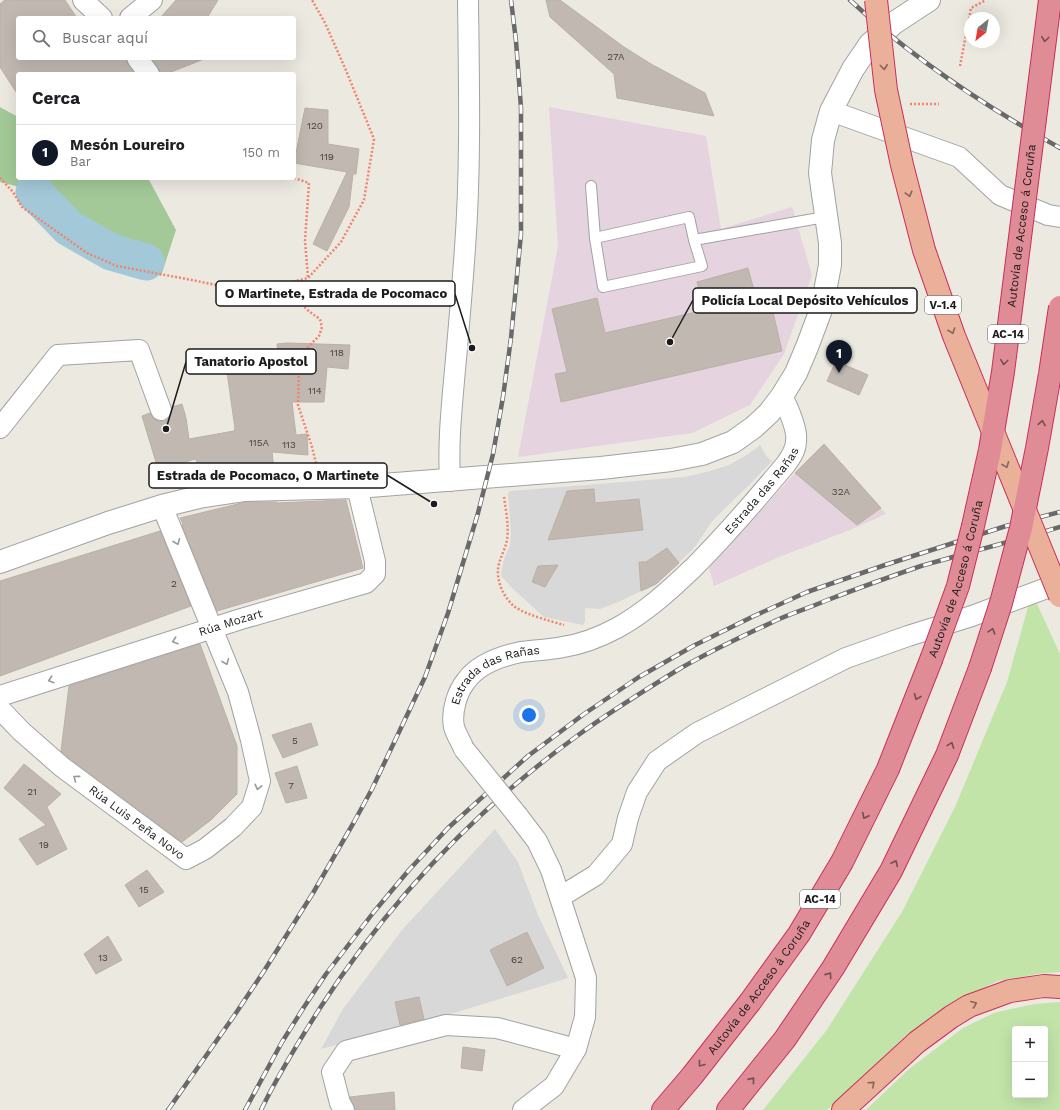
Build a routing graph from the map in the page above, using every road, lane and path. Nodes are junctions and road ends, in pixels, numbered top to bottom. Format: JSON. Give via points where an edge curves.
{"nodes":[{"id":1,"x":83,"y":0,"type":"edge"},
{"id":2,"x":152,"y":0,"type":"edge"},
{"id":3,"x":312,"y":0,"type":"edge"},
{"id":4,"x":468,"y":0,"type":"edge"},
{"id":5,"x":876,"y":0,"type":"edge"},
{"id":6,"x":929,"y":0,"type":"edge"},
{"id":7,"x":986,"y":0,"type":"edge"},
{"id":8,"x":1050,"y":0,"type":"edge"},
{"id":9,"x":100,"y":16,"type":"edge"},
{"id":10,"x":132,"y":16,"type":"edge"},
{"id":11,"x":138,"y":60,"type":"edge"},
{"id":12,"x":960,"y":66,"type":"dead end"},
{"id":13,"x":148,"y":72,"type":"edge"},
{"id":14,"x":831,"y":111,"type":"junction"},
{"id":15,"x":0,"y":178,"type":"edge"},
{"id":16,"x":296,"y":179,"type":"edge"},
{"id":17,"x":590,"y":186,"type":"dead end"},
{"id":18,"x":825,"y":217,"type":"junction"},
{"id":19,"x":1060,"y":217,"type":"edge"},
{"id":20,"x":595,"y":238,"type":"junction"},
{"id":21,"x":694,"y":240,"type":"junction"},
{"id":22,"x":308,"y":278,"type":"junction"},
{"id":23,"x":295,"y":281,"type":"junction"},
{"id":24,"x":1060,"y":308,"type":"edge"},
{"id":25,"x":782,"y":396,"type":"junction"},
{"id":26,"x":161,"y":410,"type":"dead end"},
{"id":27,"x":0,"y":428,"type":"edge"},
{"id":28,"x":502,"y":476,"type":"junction"},
{"id":29,"x":450,"y":481,"type":"junction"},
{"id":30,"x":357,"y":487,"type":"junction"},
{"id":31,"x":321,"y":488,"type":"junction"},
{"id":32,"x":162,"y":506,"type":"junction"},
{"id":33,"x":0,"y":562,"type":"edge"},
{"id":34,"x":1060,"y":583,"type":"edge"},
{"id":35,"x":1060,"y":596,"type":"edge"},
{"id":36,"x":212,"y":629,"type":"junction"},
{"id":37,"x":597,"y":638,"type":"junction"},
{"id":38,"x":0,"y":696,"type":"edge"},
{"id":39,"x":0,"y":709,"type":"edge"},
{"id":40,"x":560,"y":897,"type":"junction"},
{"id":41,"x":1060,"y":987,"type":"edge"},
{"id":42,"x":576,"y":1049,"type":"junction"},
{"id":43,"x":344,"y":1110,"type":"edge"},
{"id":44,"x":523,"y":1110,"type":"edge"},
{"id":45,"x":663,"y":1110,"type":"edge"},
{"id":46,"x":728,"y":1110,"type":"edge"},
{"id":47,"x":843,"y":1110,"type":"edge"}],
"edges":[{"from":1,"to":9,"type":"street"},
{"from":2,"to":10,"type":"street"},
{"from":3,"to":22,"type":"path","via":[[325,23],[374,139],[364,200],[341,242]]},
{"from":4,"to":29,"type":"street","via":[[468,199],[450,427]]},
{"from":5,"to":35,"type":"highway","number":"V-1.4","one_way":true,"bridge":true,"via":[[886,90],[924,250],[954,336]]},
{"from":6,"to":14,"type":"street","via":[[894,23],[870,44],[853,69]]},
{"from":7,"to":12,"type":"path","via":[[971,8]]},
{"from":8,"to":45,"type":"highway","name":"Autovía de Acceso á Coruña","number":"AC-14","one_way":true,"bridge":true,"via":[[1003,372],[990,450],[958,586],[888,770],[842,862],[799,934],[745,1008]]},
{"from":11,"to":13,"type":"street"},
{"from":14,"to":18,"type":"street","via":[[823,140],[820,173]]},
{"from":14,"to":19,"type":"street","via":[[959,157],[1000,195],[1048,215]]},
{"from":15,"to":23,"type":"path","via":[[22,207],[87,253],[117,266],[240,290]]},
{"from":16,"to":22,"type":"path","via":[[309,183],[304,241]]},
{"from":17,"to":20,"type":"lane"},
{"from":18,"to":21,"type":"lane"},
{"from":18,"to":25,"type":"street","via":[[830,243],[830,265],[822,307],[796,373]]},
{"from":20,"to":21,"type":"lane","via":[[689,217]]},
{"from":20,"to":21,"type":"lane","via":[[603,287],[702,266]]},
{"from":22,"to":23,"type":"path"},
{"from":23,"to":31,"type":"path","via":[[299,298],[308,312],[320,319],[322,327],[302,358],[299,369],[298,405],[312,447]]},
{"from":46,"to":24,"type":"highway","one_way":true,"bridge":true,"via":[[785,1039],[834,968],[891,871],[947,755],[980,668],[1021,528],[1049,382]]},
{"from":25,"to":28,"type":"street","via":[[754,428],[733,442],[702,454],[636,465]]},
{"from":25,"to":37,"type":"street","name":"Estrada das Rañas","via":[[790,412],[797,440],[786,464],[725,535],[681,580],[639,615]]},
{"from":26,"to":27,"type":"street","via":[[139,350],[58,355]]},
{"from":28,"to":29,"type":"street"},
{"from":28,"to":37,"type":"path","via":[[507,538],[498,567],[498,577],[506,597],[522,610]]},
{"from":29,"to":30,"type":"street"},
{"from":30,"to":31,"type":"street"},
{"from":30,"to":36,"type":"street","name":"Rúa Mozart","via":[[375,561],[375,574],[366,583]]},
{"from":31,"to":32,"type":"street","via":[[245,490],[199,496]]},
{"from":32,"to":33,"type":"street"},
{"from":32,"to":36,"type":"street","name":"Rúa Luis Peña Novo","one_way":true},
{"from":34,"to":40,"type":"street","via":[[972,616],[846,658],[697,732],[657,761],[636,792],[622,844],[618,850],[596,875]]},
{"from":36,"to":38,"type":"street","name":"Rúa Mozart","one_way":true},
{"from":36,"to":39,"type":"street","name":"Rúa Luis Peña Novo","one_way":true,"via":[[238,692],[260,781],[252,807],[233,827],[186,859],[62,767]]},
{"from":37,"to":40,"type":"street","name":"Estrada das Rañas","bridge":true,"via":[[562,648],[521,652],[492,661],[466,681],[457,696],[454,712],[454,726],[464,749],[537,841]]},
{"from":40,"to":42,"type":"street","name":"Estrada das Rañas","via":[[586,978],[585,1018]]},
{"from":47,"to":41,"type":"highway","one_way":true,"via":[[917,1042],[969,1006],[1010,991],[1044,986]]},
{"from":42,"to":43,"type":"street","via":[[497,1028],[446,1025],[346,1051],[332,1072]]},
{"from":42,"to":44,"type":"street","name":"Estrada das Rañas","via":[[554,1086]]}]}
